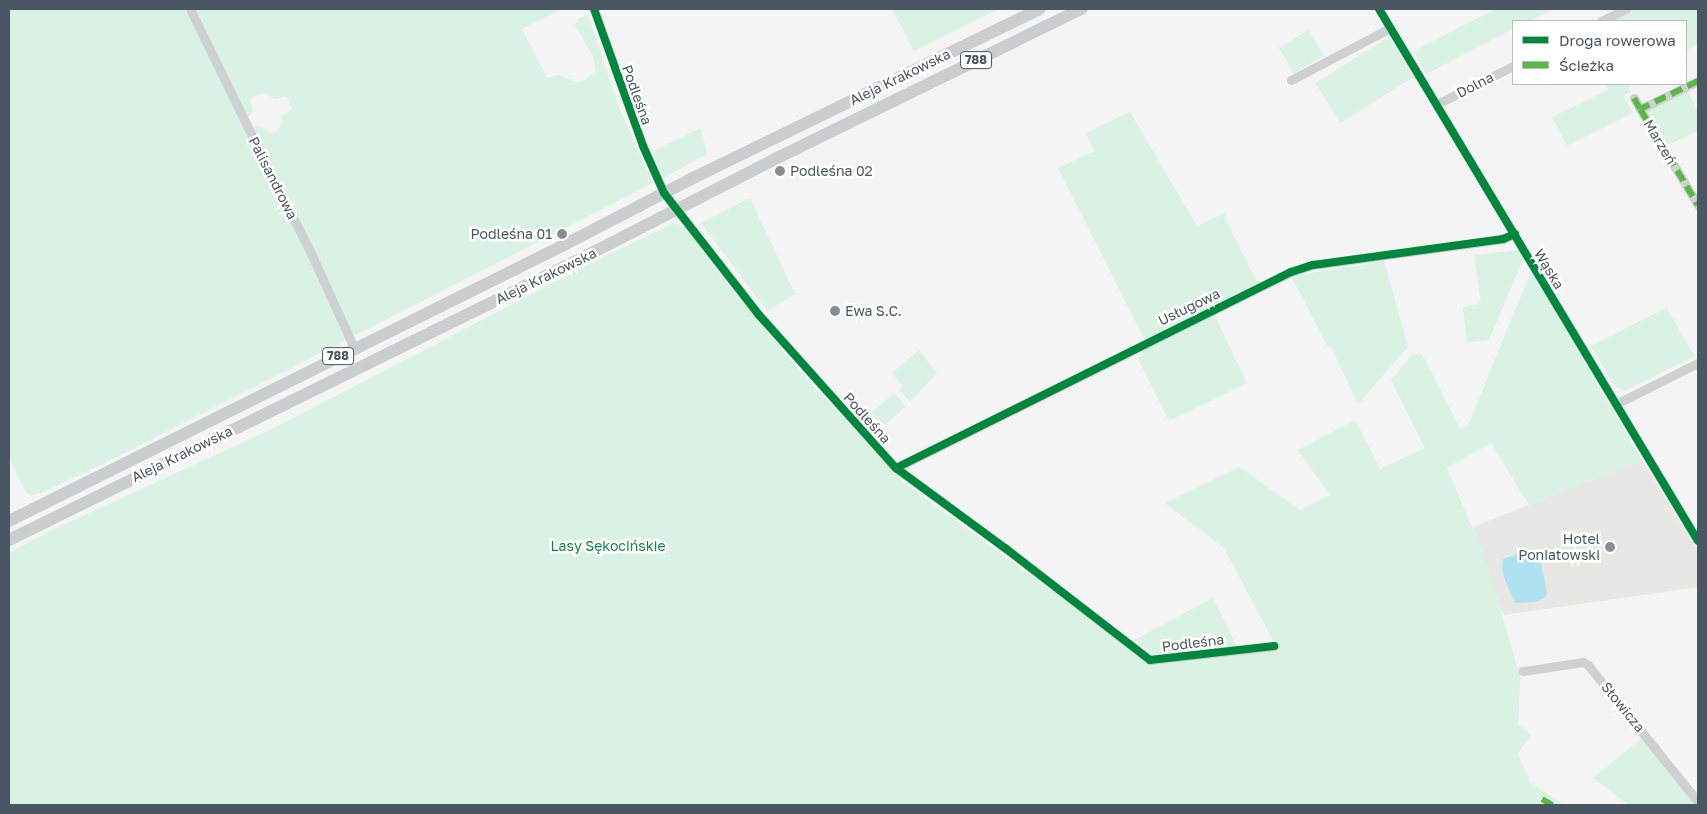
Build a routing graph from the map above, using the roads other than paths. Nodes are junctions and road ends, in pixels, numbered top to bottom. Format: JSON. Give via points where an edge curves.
{"nodes":[{"id":1,"x":190,"y":9,"type":"edge"},
{"id":2,"x":594,"y":9,"type":"edge"},
{"id":3,"x":1039,"y":9,"type":"edge"},
{"id":4,"x":1081,"y":9,"type":"edge"},
{"id":5,"x":1380,"y":9,"type":"edge"},
{"id":6,"x":1626,"y":9,"type":"edge"},
{"id":7,"x":1603,"y":20,"type":"edge"},
{"id":8,"x":1390,"y":28,"type":"junction"},
{"id":9,"x":1512,"y":66,"type":"edge"},
{"id":10,"x":1290,"y":80,"type":"dead end"},
{"id":11,"x":1698,"y":81,"type":"edge"},
{"id":12,"x":1634,"y":98,"type":"dead end"},
{"id":13,"x":1437,"y":104,"type":"junction"},
{"id":14,"x":1640,"y":109,"type":"junction"},
{"id":15,"x":664,"y":193,"type":"junction"},
{"id":16,"x":1698,"y":205,"type":"edge"},
{"id":17,"x":679,"y":210,"type":"junction"},
{"id":18,"x":1514,"y":234,"type":"junction"},
{"id":19,"x":354,"y":348,"type":"junction"},
{"id":20,"x":1698,"y":362,"type":"edge"},
{"id":21,"x":1616,"y":404,"type":"junction"},
{"id":22,"x":896,"y":468,"type":"junction"},
{"id":23,"x":9,"y":521,"type":"edge"},
{"id":24,"x":9,"y":540,"type":"edge"},
{"id":25,"x":1698,"y":541,"type":"edge"},
{"id":26,"x":1274,"y":646,"type":"dead end"},
{"id":27,"x":1523,"y":671,"type":"dead end"},
{"id":28,"x":1698,"y":802,"type":"edge"}],
"edges":[{"from":1,"to":19,"type":"street","name":"Palisandrowa","via":[[310,251]]},
{"from":2,"to":15,"type":"street","name":"Podleśna","via":[[640,138]]},
{"from":3,"to":15,"type":"main road","name":"Aleja Krakowska","number":"788"},
{"from":4,"to":17,"type":"main road","name":"Aleja Krakowska","number":"788","via":[[775,159]]},
{"from":5,"to":8,"type":"street","name":"Wąska"},
{"from":6,"to":7,"type":"street"},
{"from":8,"to":10,"type":"street"},
{"from":8,"to":13,"type":"street","name":"Wąska"},
{"from":9,"to":13,"type":"street","name":"Dolna"},
{"from":11,"to":14,"type":"street","name":"Marzeń"},
{"from":12,"to":14,"type":"street"},
{"from":13,"to":18,"type":"street","name":"Wąska"},
{"from":14,"to":16,"type":"street","name":"Marzeń"},
{"from":15,"to":17,"type":"street","name":"Podleśna"},
{"from":15,"to":19,"type":"main road","name":"Aleja Krakowska","number":"788"},
{"from":17,"to":22,"type":"street","name":"Podleśna","via":[[759,315]]},
{"from":17,"to":24,"type":"main road","name":"Aleja Krakowska","number":"788"},
{"from":18,"to":21,"type":"street","name":"Wąska"},
{"from":18,"to":22,"type":"street","name":"Usługowa","via":[[1503,239],[1313,265],[1291,272]]},
{"from":19,"to":23,"type":"main road","name":"Aleja Krakowska","number":"788"},
{"from":20,"to":21,"type":"street"},
{"from":21,"to":25,"type":"street","name":"Wąska"},
{"from":22,"to":26,"type":"street","name":"Podleśna","via":[[1150,660]]},
{"from":27,"to":28,"type":"street","name":"Słowicza","via":[[1583,662],[1588,665]]}]}
